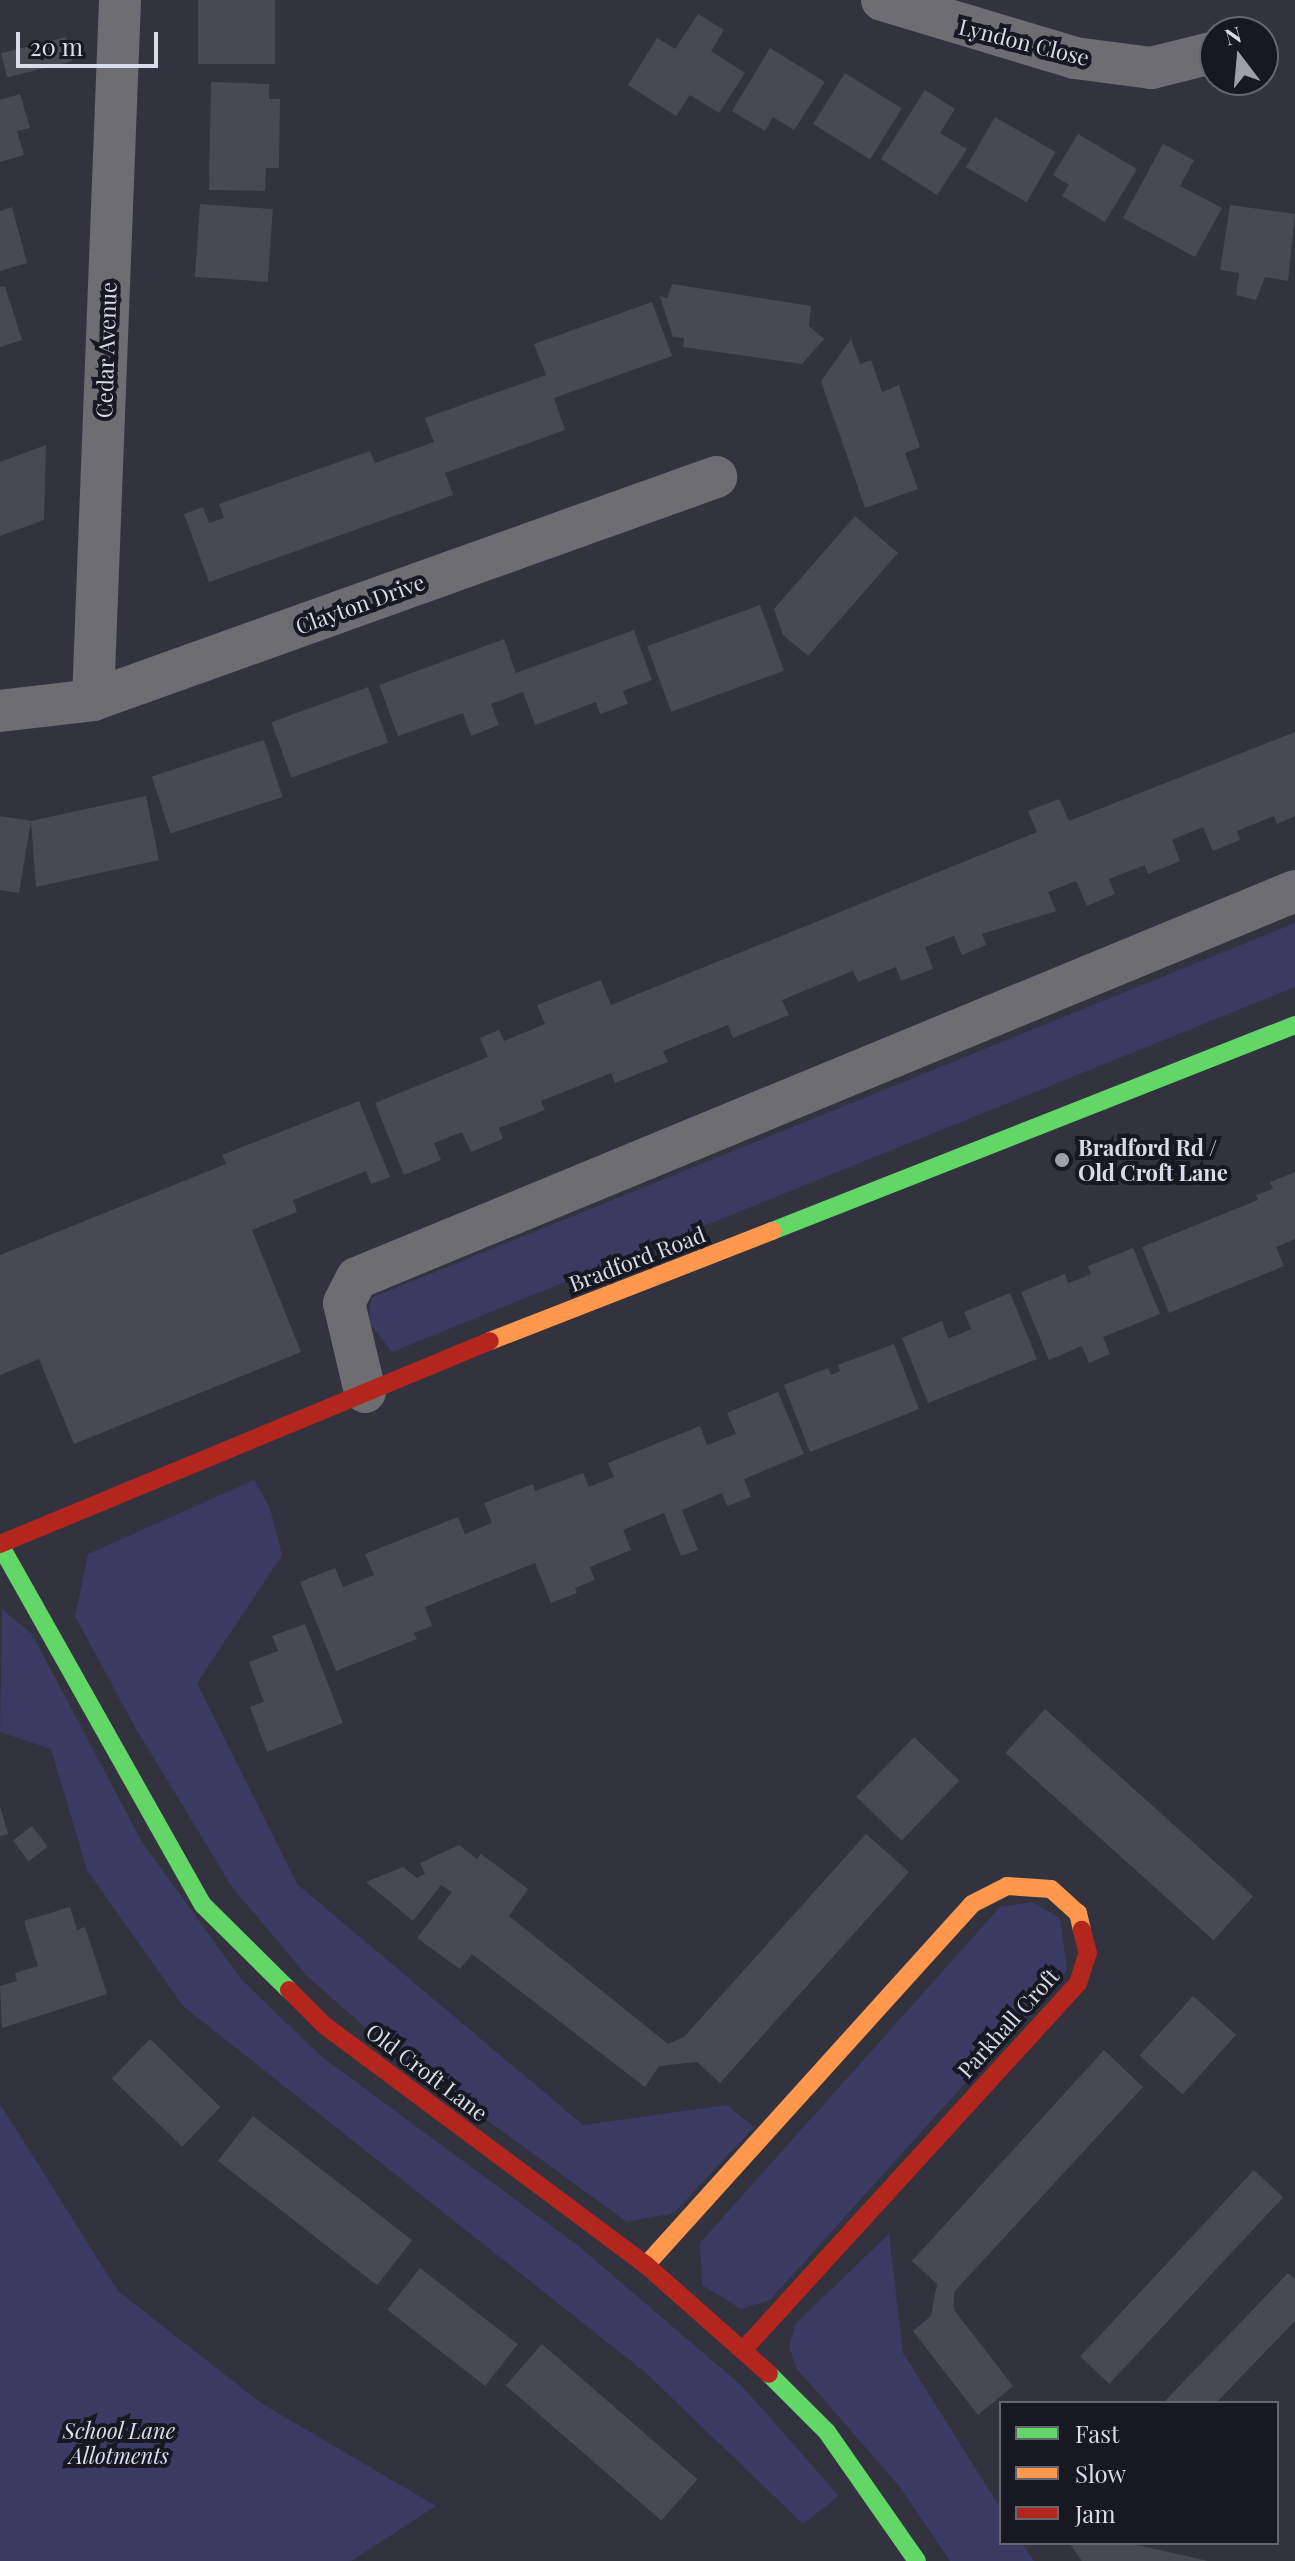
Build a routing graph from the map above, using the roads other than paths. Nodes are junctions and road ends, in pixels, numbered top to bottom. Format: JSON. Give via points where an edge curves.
{"nodes":[{"id":1,"x":120,"y":0,"type":"edge"},
{"id":2,"x":882,"y":0,"type":"edge"},
{"id":3,"x":1199,"y":56,"type":"edge"},
{"id":4,"x":716,"y":477,"type":"dead end"},
{"id":5,"x":93,"y":700,"type":"junction"},
{"id":6,"x":0,"y":711,"type":"edge"},
{"id":7,"x":1295,"y":891,"type":"edge"},
{"id":8,"x":1295,"y":1025,"type":"edge"},
{"id":9,"x":365,"y":1392,"type":"junction"},
{"id":10,"x":0,"y":1545,"type":"edge"},
{"id":11,"x":646,"y":2265,"type":"junction"},
{"id":12,"x":744,"y":2349,"type":"junction"},
{"id":13,"x":913,"y":2559,"type":"edge"}],
"edges":[{"from":1,"to":5,"type":"street","name":"Cedar Avenue"},
{"from":2,"to":3,"type":"street","name":"Lyndon Close","via":[[1075,58],[1151,68]]},
{"from":4,"to":5,"type":"street","name":"Clayton Drive"},
{"from":5,"to":6,"type":"street","name":"Clayton Drive"},
{"from":7,"to":9,"type":"street","via":[[357,1278],[344,1303]]},
{"from":8,"to":9,"type":"street","name":"Bradford Road"},
{"from":9,"to":10,"type":"street","name":"Bradford Road"},
{"from":10,"to":11,"type":"street","name":"Old Croft Lane","via":[[203,1905],[324,2025]]},
{"from":11,"to":12,"type":"street","name":"Old Croft Lane"},
{"from":11,"to":12,"type":"street","name":"Parkhall Croft","via":[[972,1904],[1007,1886],[1051,1889],[1078,1913],[1088,1953],[1078,1983]]},
{"from":12,"to":13,"type":"street","name":"Old Croft Lane","via":[[827,2432]]}]}
